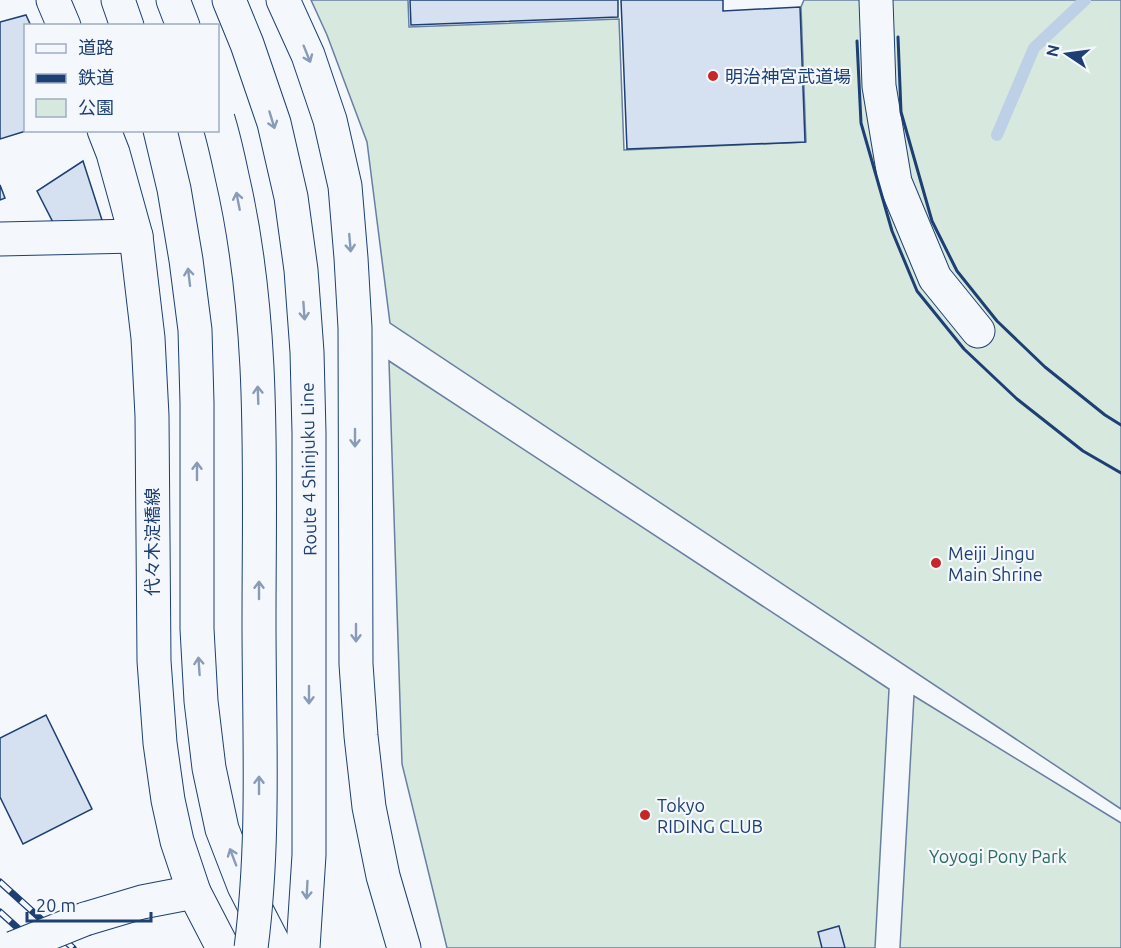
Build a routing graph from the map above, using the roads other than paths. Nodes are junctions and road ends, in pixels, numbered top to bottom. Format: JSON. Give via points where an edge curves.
{"nodes":[{"id":1,"x":53,"y":0,"type":"edge"},
{"id":2,"x":118,"y":0,"type":"edge"},
{"id":3,"x":173,"y":0,"type":"edge"},
{"id":4,"x":229,"y":0,"type":"edge"},
{"id":5,"x":283,"y":0,"type":"edge"},
{"id":6,"x":876,"y":0,"type":"edge"},
{"id":7,"x":63,"y":24,"type":"edge"},
{"id":8,"x":126,"y":24,"type":"edge"},
{"id":9,"x":182,"y":24,"type":"edge"},
{"id":10,"x":219,"y":122,"type":"edge"},
{"id":11,"x":105,"y":132,"type":"edge"},
{"id":12,"x":160,"y":132,"type":"edge"},
{"id":13,"x":136,"y":236,"type":"junction"},
{"id":14,"x":0,"y":239,"type":"edge"},
{"id":15,"x":978,"y":331,"type":"dead end"},
{"id":16,"x":194,"y":892,"type":"junction"},
{"id":17,"x":13,"y":948,"type":"edge"},
{"id":18,"x":223,"y":948,"type":"edge"},
{"id":19,"x":251,"y":948,"type":"edge"},
{"id":20,"x":276,"y":948,"type":"edge"},
{"id":21,"x":303,"y":948,"type":"edge"},
{"id":22,"x":404,"y":948,"type":"edge"}],
"edges":[{"from":1,"to":7,"type":"main road"},
{"from":2,"to":8,"type":"main road"},
{"from":3,"to":9,"type":"main road"},
{"from":4,"to":21,"type":"main road","name":"Route 4 Shinjuku Line","one_way":true,"via":[[274,123],[291,197],[301,270],[309,445],[309,855]]},
{"from":5,"to":22,"type":"main road","one_way":true,"via":[[308,55],[330,120],[345,186],[355,328],[356,664],[360,736],[383,876]]},
{"from":6,"to":15,"type":"main road","via":[[879,86],[895,182],[935,278]]},
{"from":19,"to":10,"type":"main road","one_way":true,"bridge":true,"via":[[259,878],[260,813],[257,354],[250,273]]},
{"from":11,"to":13,"type":"main road","name":"代々木淀橋線"},
{"from":20,"to":12,"type":"main road","one_way":true,"via":[[244,886],[222,829],[209,768],[197,629],[195,330],[174,189]]},
{"from":13,"to":14,"type":"main road"},
{"from":13,"to":16,"type":"main road","name":"代々木淀橋線","via":[[148,338],[153,650],[160,743],[177,841]]},
{"from":16,"to":17,"type":"main road","bridge":true,"via":[[85,919]]},
{"from":16,"to":18,"type":"main road","name":"代々木淀橋線"}]}
